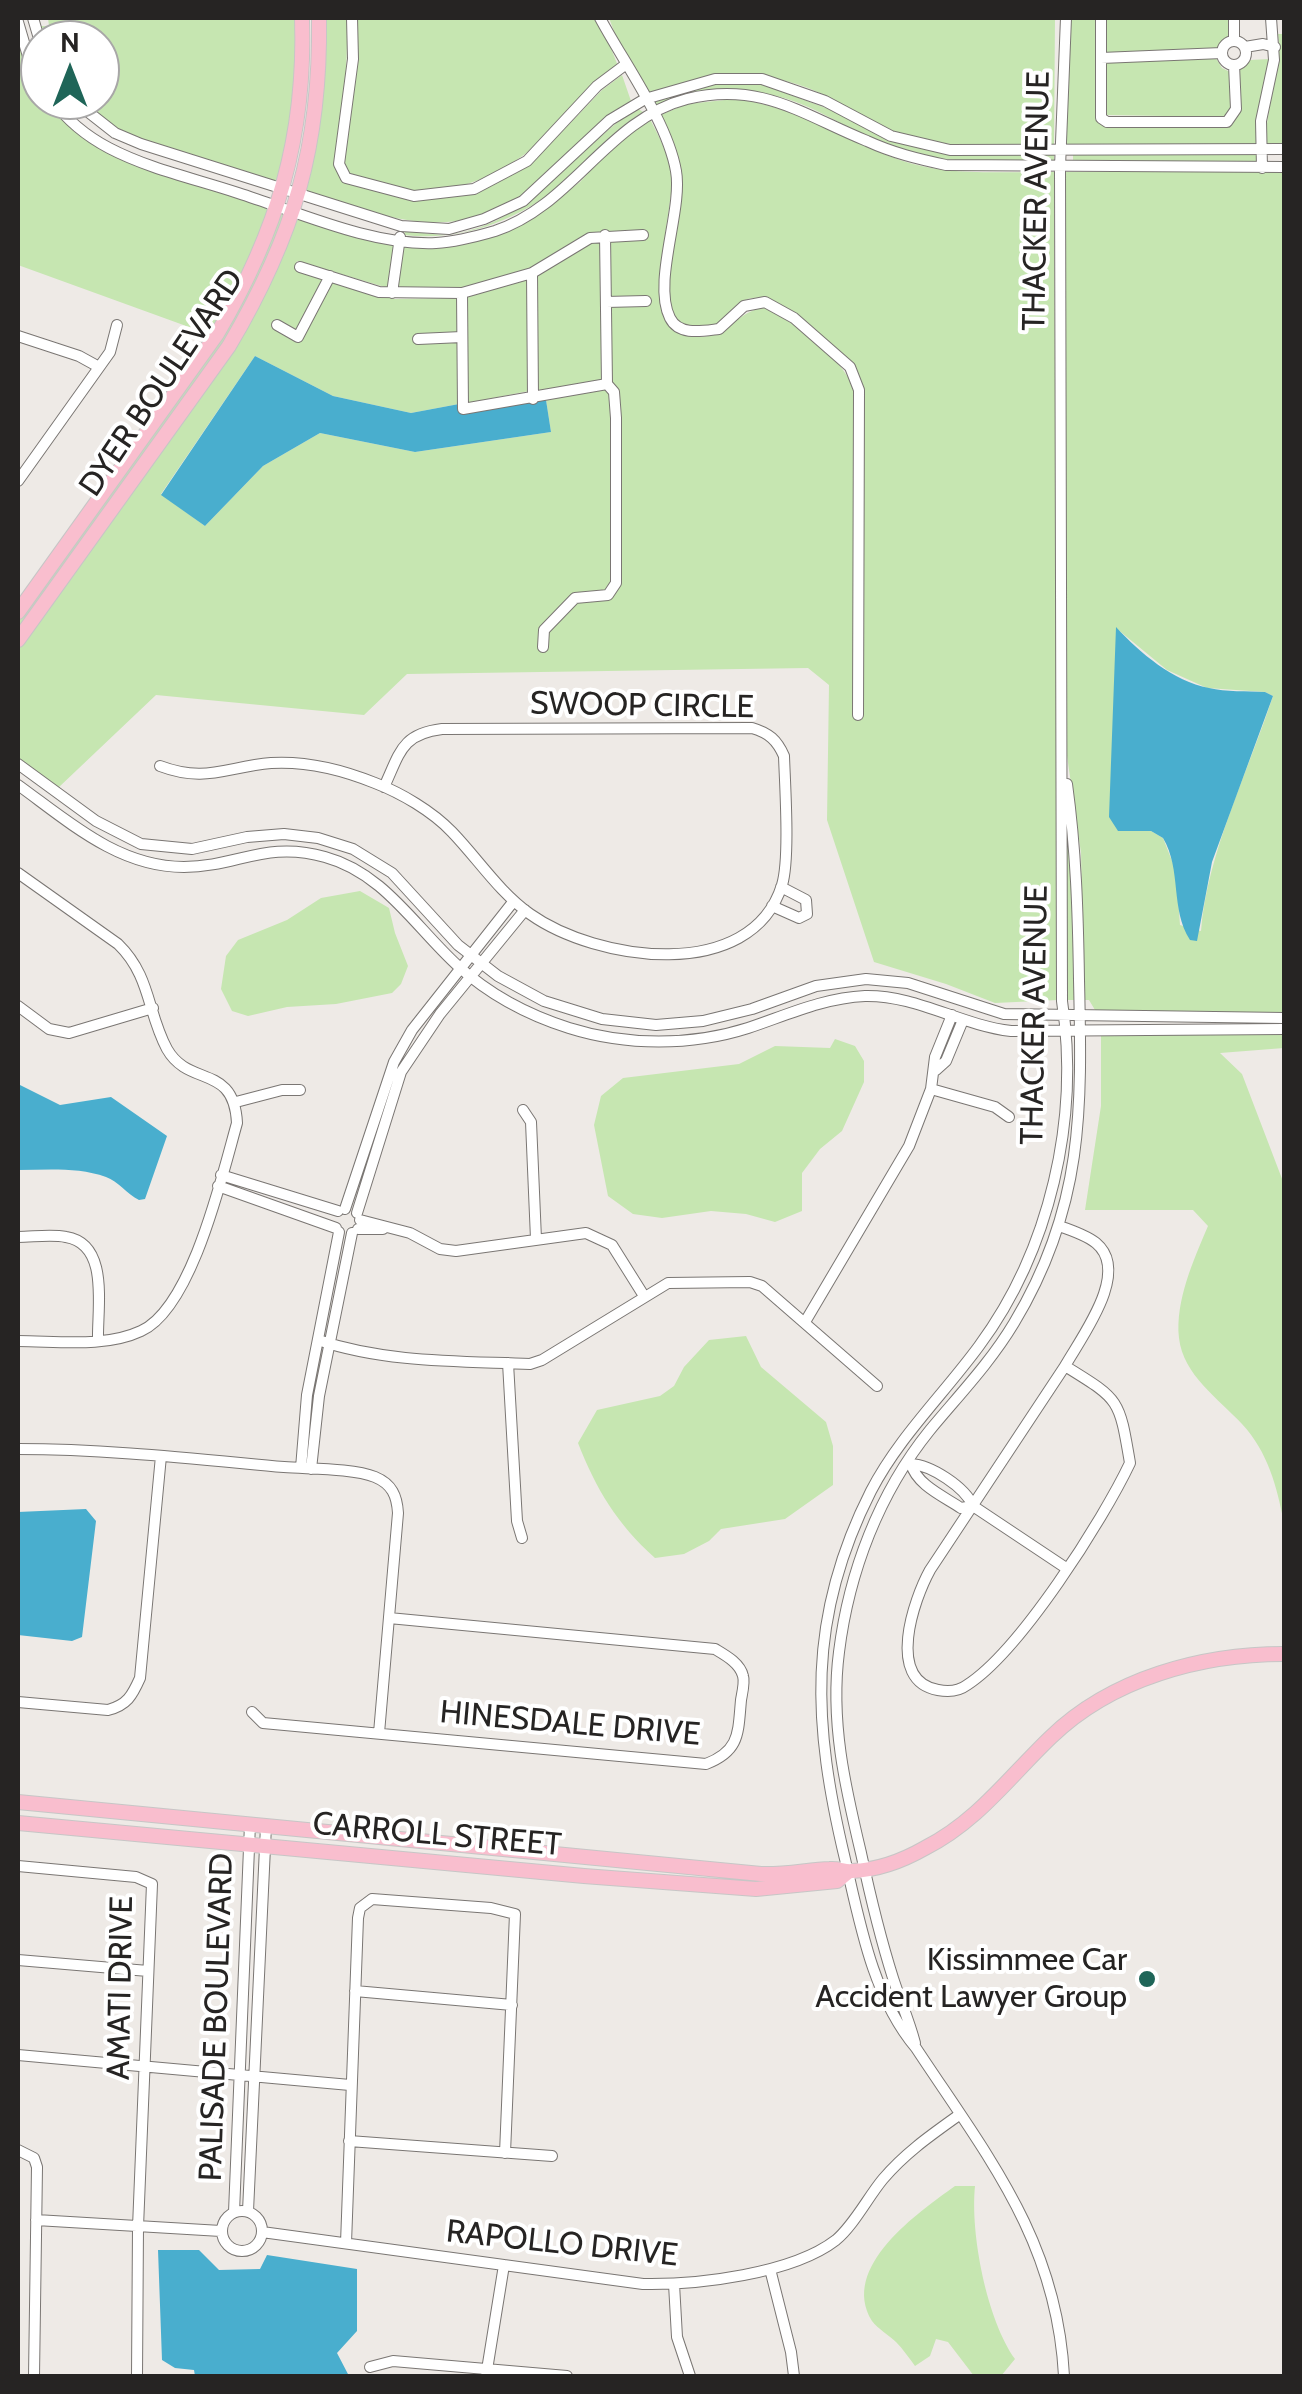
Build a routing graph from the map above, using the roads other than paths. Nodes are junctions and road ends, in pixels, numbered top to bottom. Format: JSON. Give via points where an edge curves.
{"nodes":[{"id":1,"x":302,"y":18,"type":"edge"},
{"id":2,"x":319,"y":18,"type":"edge"},
{"id":3,"x":352,"y":18,"type":"edge"},
{"id":4,"x":600,"y":18,"type":"edge"},
{"id":5,"x":1101,"y":18,"type":"edge"},
{"id":6,"x":1234,"y":18,"type":"edge"},
{"id":7,"x":1271,"y":18,"type":"edge"},
{"id":8,"x":1065,"y":19,"type":"edge"},
{"id":9,"x":1242,"y":47,"type":"junction"},
{"id":10,"x":1272,"y":47,"type":"junction"},
{"id":11,"x":1222,"y":53,"type":"junction"},
{"id":12,"x":1100,"y":58,"type":"junction"},
{"id":13,"x":625,"y":64,"type":"junction"},
{"id":14,"x":1234,"y":65,"type":"junction"},
{"id":15,"x":645,"y":99,"type":"junction"},
{"id":16,"x":652,"y":113,"type":"junction"},
{"id":17,"x":74,"y":120,"type":"edge"},
{"id":18,"x":98,"y":120,"type":"edge"},
{"id":19,"x":1262,"y":148,"type":"junction"},
{"id":20,"x":1284,"y":148,"type":"edge"},
{"id":21,"x":1060,"y":151,"type":"junction"},
{"id":22,"x":171,"y":154,"type":"junction"},
{"id":23,"x":1060,"y":167,"type":"junction"},
{"id":24,"x":1262,"y":168,"type":"junction"},
{"id":25,"x":1284,"y":168,"type":"edge"},
{"id":26,"x":166,"y":170,"type":"junction"},
{"id":27,"x":283,"y":190,"type":"junction"},
{"id":28,"x":298,"y":196,"type":"junction"},
{"id":29,"x":278,"y":205,"type":"junction"},
{"id":30,"x":294,"y":212,"type":"junction"},
{"id":31,"x":401,"y":226,"type":"junction"},
{"id":32,"x":643,"y":235,"type":"dead end"},
{"id":33,"x":605,"y":236,"type":"junction"},
{"id":34,"x":399,"y":239,"type":"junction"},
{"id":35,"x":300,"y":267,"type":"dead end"},
{"id":36,"x":532,"y":273,"type":"junction"},
{"id":37,"x":330,"y":276,"type":"junction"},
{"id":38,"x":392,"y":293,"type":"junction"},
{"id":39,"x":462,"y":293,"type":"junction"},
{"id":40,"x":646,"y":301,"type":"dead end"},
{"id":41,"x":606,"y":302,"type":"junction"},
{"id":42,"x":117,"y":324,"type":"dead end"},
{"id":43,"x":277,"y":326,"type":"dead end"},
{"id":44,"x":18,"y":336,"type":"edge"},
{"id":45,"x":462,"y":337,"type":"junction"},
{"id":46,"x":418,"y":339,"type":"dead end"},
{"id":47,"x":100,"y":367,"type":"junction"},
{"id":48,"x":606,"y":384,"type":"junction"},
{"id":49,"x":533,"y":399,"type":"junction"},
{"id":50,"x":18,"y":481,"type":"edge"},
{"id":51,"x":18,"y":612,"type":"edge"},
{"id":52,"x":18,"y":640,"type":"edge"},
{"id":53,"x":543,"y":646,"type":"dead end"},
{"id":54,"x":858,"y":715,"type":"dead end"},
{"id":55,"x":1061,"y":742,"type":"junction"},
{"id":56,"x":18,"y":764,"type":"edge"},
{"id":57,"x":160,"y":766,"type":"dead end"},
{"id":58,"x":18,"y":785,"type":"edge"},
{"id":59,"x":384,"y":787,"type":"junction"},
{"id":60,"x":18,"y":873,"type":"edge"},
{"id":61,"x":781,"y":887,"type":"junction"},
{"id":62,"x":513,"y":902,"type":"junction"},
{"id":63,"x":772,"y":906,"type":"junction"},
{"id":64,"x":525,"y":910,"type":"junction"},
{"id":65,"x":494,"y":925,"type":"junction"},
{"id":66,"x":506,"y":934,"type":"junction"},
{"id":67,"x":470,"y":955,"type":"junction"},
{"id":68,"x":481,"y":964,"type":"junction"},
{"id":69,"x":460,"y":968,"type":"junction"},
{"id":70,"x":470,"y":976,"type":"junction"},
{"id":71,"x":18,"y":1006,"type":"edge"},
{"id":72,"x":153,"y":1008,"type":"junction"},
{"id":73,"x":435,"y":1010,"type":"junction"},
{"id":74,"x":1064,"y":1015,"type":"junction"},
{"id":75,"x":1081,"y":1015,"type":"junction"},
{"id":76,"x":958,"y":1017,"type":"junction"},
{"id":77,"x":1284,"y":1018,"type":"edge"},
{"id":78,"x":1284,"y":1029,"type":"edge"},
{"id":79,"x":1064,"y":1031,"type":"junction"},
{"id":80,"x":1082,"y":1031,"type":"junction"},
{"id":81,"x":300,"y":1090,"type":"dead end"},
{"id":82,"x":930,"y":1090,"type":"junction"},
{"id":83,"x":236,"y":1102,"type":"junction"},
{"id":84,"x":383,"y":1109,"type":"junction"},
{"id":85,"x":523,"y":1110,"type":"dead end"},
{"id":86,"x":1009,"y":1117,"type":"dead end"},
{"id":87,"x":220,"y":1180,"type":"junction"},
{"id":88,"x":341,"y":1210,"type":"junction"},
{"id":89,"x":357,"y":1224,"type":"junction"},
{"id":90,"x":1059,"y":1226,"type":"junction"},
{"id":91,"x":338,"y":1230,"type":"junction"},
{"id":92,"x":18,"y":1237,"type":"edge"},
{"id":93,"x":536,"y":1239,"type":"junction"},
{"id":94,"x":644,"y":1296,"type":"junction"},
{"id":95,"x":804,"y":1322,"type":"junction"},
{"id":96,"x":98,"y":1340,"type":"junction"},
{"id":97,"x":18,"y":1341,"type":"edge"},
{"id":98,"x":324,"y":1342,"type":"junction"},
{"id":99,"x":508,"y":1363,"type":"junction"},
{"id":100,"x":1065,"y":1366,"type":"junction"},
{"id":101,"x":877,"y":1386,"type":"dead end"},
{"id":102,"x":18,"y":1448,"type":"edge"},
{"id":103,"x":893,"y":1453,"type":"junction"},
{"id":104,"x":161,"y":1456,"type":"junction"},
{"id":105,"x":909,"y":1463,"type":"junction"},
{"id":106,"x":306,"y":1469,"type":"junction"},
{"id":107,"x":973,"y":1506,"type":"junction"},
{"id":108,"x":522,"y":1538,"type":"dead end"},
{"id":109,"x":1066,"y":1568,"type":"junction"},
{"id":110,"x":389,"y":1618,"type":"junction"},
{"id":111,"x":1284,"y":1654,"type":"edge"},
{"id":112,"x":18,"y":1702,"type":"edge"},
{"id":113,"x":252,"y":1712,"type":"dead end"},
{"id":114,"x":379,"y":1733,"type":"junction"},
{"id":115,"x":18,"y":1802,"type":"edge"},
{"id":116,"x":18,"y":1823,"type":"edge"},
{"id":117,"x":258,"y":1825,"type":"junction"},
{"id":118,"x":248,"y":1844,"type":"junction"},
{"id":119,"x":265,"y":1846,"type":"junction"},
{"id":120,"x":18,"y":1866,"type":"edge"},
{"id":121,"x":719,"y":1870,"type":"junction"},
{"id":122,"x":864,"y":1870,"type":"junction"},
{"id":123,"x":848,"y":1872,"type":"junction"},
{"id":124,"x":584,"y":1876,"type":"junction"},
{"id":125,"x":18,"y":1960,"type":"edge"},
{"id":126,"x":148,"y":1971,"type":"junction"},
{"id":127,"x":355,"y":1991,"type":"junction"},
{"id":128,"x":512,"y":2005,"type":"junction"},
{"id":129,"x":916,"y":2048,"type":"junction"},
{"id":130,"x":18,"y":2055,"type":"edge"},
{"id":131,"x":144,"y":2066,"type":"junction"},
{"id":132,"x":241,"y":2076,"type":"junction"},
{"id":133,"x":254,"y":2077,"type":"junction"},
{"id":134,"x":350,"y":2085,"type":"junction"},
{"id":135,"x":959,"y":2115,"type":"junction"},
{"id":136,"x":349,"y":2141,"type":"junction"},
{"id":137,"x":18,"y":2150,"type":"edge"},
{"id":138,"x":506,"y":2153,"type":"junction"},
{"id":139,"x":552,"y":2156,"type":"dead end"},
{"id":140,"x":234,"y":2212,"type":"junction"},
{"id":141,"x":248,"y":2212,"type":"junction"},
{"id":142,"x":36,"y":2220,"type":"junction"},
{"id":143,"x":138,"y":2227,"type":"junction"},
{"id":144,"x":222,"y":2231,"type":"junction"},
{"id":145,"x":262,"y":2232,"type":"junction"},
{"id":146,"x":346,"y":2244,"type":"junction"},
{"id":147,"x":504,"y":2265,"type":"junction"},
{"id":148,"x":770,"y":2269,"type":"junction"},
{"id":149,"x":674,"y":2284,"type":"junction"},
{"id":150,"x":370,"y":2367,"type":"dead end"},
{"id":151,"x":487,"y":2373,"type":"edge"},
{"id":152,"x":34,"y":2376,"type":"edge"},
{"id":153,"x":137,"y":2376,"type":"edge"},
{"id":154,"x":567,"y":2376,"type":"edge"},
{"id":155,"x":690,"y":2376,"type":"edge"},
{"id":156,"x":794,"y":2376,"type":"edge"},
{"id":157,"x":1064,"y":2376,"type":"edge"}],
"edges":[{"from":1,"to":27,"type":"main road","name":"DYER BOULEVARD","via":[[300,102]]},
{"from":2,"to":28,"type":"main road","name":"DYER BOULEVARD","via":[[317,101]]},
{"from":3,"to":13,"type":"street","via":[[339,164],[346,178],[414,196],[474,189],[527,161]]},
{"from":4,"to":13,"type":"street"},
{"from":5,"to":12,"type":"street"},
{"from":6,"to":9,"type":"street"},
{"from":7,"to":10,"type":"street"},
{"from":8,"to":21,"type":"street","name":"THACKER AVENUE"},
{"from":9,"to":10,"type":"street"},
{"from":9,"to":11,"type":"street","via":[[1225,44]]},
{"from":9,"to":14,"type":"street","via":[[1244,61]]},
{"from":10,"to":19,"type":"street"},
{"from":11,"to":12,"type":"street"},
{"from":11,"to":14,"type":"street"},
{"from":12,"to":14,"type":"street","via":[[1101,118],[1107,122],[1227,122],[1236,108]]},
{"from":13,"to":15,"type":"street"},
{"from":15,"to":16,"type":"street"},
{"from":15,"to":21,"type":"street","via":[[716,80],[762,79],[825,101],[891,136],[950,150]]},
{"from":15,"to":31,"type":"street","via":[[610,120],[523,201],[450,229]]},
{"from":16,"to":23,"type":"street","via":[[686,99],[768,98],[904,157],[946,165]]},
{"from":16,"to":34,"type":"street","via":[[533,212],[497,230],[436,243]]},
{"from":16,"to":54,"type":"street","via":[[676,173],[666,262],[673,324],[689,332],[719,330],[744,306],[765,302],[850,366],[860,390]]},
{"from":17,"to":26,"type":"street","via":[[108,148]]},
{"from":18,"to":22,"type":"street"},
{"from":19,"to":20,"type":"street"},
{"from":19,"to":21,"type":"street"},
{"from":19,"to":24,"type":"street"},
{"from":21,"to":23,"type":"street","name":"THACKER AVENUE"},
{"from":22,"to":26,"type":"street"},
{"from":22,"to":27,"type":"street"},
{"from":23,"to":24,"type":"street"},
{"from":23,"to":55,"type":"street","name":"THACKER AVENUE"},
{"from":24,"to":25,"type":"street"},
{"from":26,"to":29,"type":"street"},
{"from":27,"to":28,"type":"street"},
{"from":27,"to":29,"type":"main road","name":"DYER BOULEVARD"},
{"from":28,"to":30,"type":"main road","name":"DYER BOULEVARD"},
{"from":28,"to":31,"type":"street"},
{"from":29,"to":30,"type":"street"},
{"from":29,"to":51,"type":"main road","name":"DYER BOULEVARD","via":[[217,334]]},
{"from":30,"to":34,"type":"street"},
{"from":30,"to":52,"type":"main road","name":"DYER BOULEVARD","via":[[229,346]]},
{"from":31,"to":34,"type":"street"},
{"from":32,"to":33,"type":"street"},
{"from":33,"to":36,"type":"street"},
{"from":33,"to":41,"type":"street"},
{"from":34,"to":38,"type":"street"},
{"from":35,"to":37,"type":"street"},
{"from":36,"to":39,"type":"street"},
{"from":36,"to":49,"type":"street"},
{"from":37,"to":38,"type":"street"},
{"from":37,"to":43,"type":"street","via":[[298,337]]},
{"from":38,"to":39,"type":"street"},
{"from":39,"to":45,"type":"street"},
{"from":40,"to":41,"type":"street"},
{"from":41,"to":48,"type":"street"},
{"from":42,"to":47,"type":"street","via":[[114,346]]},
{"from":44,"to":47,"type":"street"},
{"from":45,"to":46,"type":"street"},
{"from":45,"to":49,"type":"street","via":[[463,409]]},
{"from":47,"to":50,"type":"street"},
{"from":48,"to":49,"type":"street"},
{"from":48,"to":53,"type":"street","via":[[614,392],[616,418],[616,583],[608,595],[567,604],[544,630]]},
{"from":55,"to":74,"type":"street","name":"THACKER AVENUE"},
{"from":55,"to":75,"type":"street","name":"THACKER AVENUE","via":[[1076,852]]},
{"from":56,"to":67,"type":"street","via":[[96,821],[142,844],[192,849],[284,834],[353,849],[404,884]]},
{"from":57,"to":59,"type":"street","name":"SWOOP CIRCLE","via":[[200,776],[306,764]]},
{"from":58,"to":69,"type":"street","via":[[110,850],[146,862],[184,867],[271,851],[338,861],[376,882]]},
{"from":59,"to":61,"type":"street","name":"SWOOP CIRCLE","via":[[403,746],[422,731],[752,728],[766,732],[784,756]]},
{"from":59,"to":62,"type":"street","name":"SWOOP CIRCLE","via":[[448,828]]},
{"from":60,"to":72,"type":"street","via":[[132,957]]},
{"from":61,"to":63,"type":"street","name":"SWOOP CIRCLE"},
{"from":61,"to":63,"type":"street","via":[[806,900],[807,914],[799,918]]},
{"from":62,"to":64,"type":"street","name":"SWOOP CIRCLE"},
{"from":62,"to":65,"type":"street"},
{"from":63,"to":64,"type":"street","name":"SWOOP CIRCLE","via":[[730,943],[646,954],[564,933]]},
{"from":64,"to":66,"type":"street"},
{"from":65,"to":66,"type":"street"},
{"from":65,"to":67,"type":"street"},
{"from":66,"to":68,"type":"street"},
{"from":67,"to":68,"type":"street"},
{"from":67,"to":69,"type":"street"},
{"from":68,"to":70,"type":"street"},
{"from":68,"to":74,"type":"street","via":[[563,1008],[639,1024],[703,1021],[816,986],[866,980],[908,983],[1004,1014]]},
{"from":69,"to":70,"type":"street"},
{"from":69,"to":73,"type":"street"},
{"from":70,"to":73,"type":"street"},
{"from":70,"to":76,"type":"street","via":[[540,1017],[619,1039],[715,1036],[847,998],[906,1000]]},
{"from":71,"to":72,"type":"street","via":[[50,1029],[70,1034]]},
{"from":72,"to":83,"type":"street","via":[[168,1051],[188,1070],[219,1082]]},
{"from":73,"to":84,"type":"street","via":[[394,1062]]},
{"from":74,"to":75,"type":"street"},
{"from":74,"to":79,"type":"street","name":"THACKER AVENUE"},
{"from":75,"to":77,"type":"street"},
{"from":75,"to":80,"type":"street","name":"THACKER AVENUE"},
{"from":76,"to":79,"type":"street","via":[[1010,1031]]},
{"from":76,"to":82,"type":"street","via":[[935,1057]]},
{"from":78,"to":80,"type":"street"},
{"from":79,"to":80,"type":"street"},
{"from":79,"to":103,"type":"street","name":"THACKER AVENUE","via":[[1059,1156],[1033,1249],[983,1341]]},
{"from":80,"to":90,"type":"street","name":"THACKER AVENUE","via":[[1078,1138]]},
{"from":81,"to":83,"type":"street"},
{"from":82,"to":86,"type":"street"},
{"from":82,"to":95,"type":"street","via":[[909,1146]]},
{"from":83,"to":87,"type":"street","via":[[237,1123]]},
{"from":84,"to":88,"type":"street"},
{"from":84,"to":89,"type":"street"},
{"from":85,"to":93,"type":"street","via":[[531,1122]]},
{"from":87,"to":88,"type":"street"},
{"from":87,"to":91,"type":"street"},
{"from":87,"to":96,"type":"street","via":[[174,1301],[142,1331]]},
{"from":88,"to":89,"type":"street"},
{"from":88,"to":91,"type":"street","via":[[334,1222]]},
{"from":89,"to":91,"type":"street"},
{"from":89,"to":93,"type":"street","via":[[410,1233],[456,1251]]},
{"from":89,"to":98,"type":"street"},
{"from":90,"to":100,"type":"street","via":[[1097,1244],[1110,1276]]},
{"from":90,"to":105,"type":"street","name":"THACKER AVENUE","via":[[1003,1341]]},
{"from":91,"to":98,"type":"street"},
{"from":92,"to":96,"type":"street","via":[[66,1236],[85,1244],[97,1264]]},
{"from":93,"to":94,"type":"street","via":[[586,1232],[599,1237],[612,1245]]},
{"from":94,"to":95,"type":"street","via":[[668,1284],[750,1282]]},
{"from":94,"to":99,"type":"street","via":[[542,1360]]},
{"from":95,"to":101,"type":"street"},
{"from":96,"to":97,"type":"street"},
{"from":98,"to":99,"type":"street","via":[[387,1356]]},
{"from":98,"to":106,"type":"street"},
{"from":99,"to":108,"type":"street"},
{"from":100,"to":107,"type":"street"},
{"from":100,"to":109,"type":"street","via":[[1112,1395],[1130,1462]]},
{"from":102,"to":104,"type":"street"},
{"from":103,"to":105,"type":"street"},
{"from":103,"to":123,"type":"street","name":"THACKER AVENUE","via":[[846,1548],[823,1650],[825,1772]]},
{"from":104,"to":106,"type":"street"},
{"from":104,"to":112,"type":"street","via":[[140,1678],[132,1695],[108,1710]]},
{"from":105,"to":107,"type":"street","via":[[968,1494]]},
{"from":105,"to":122,"type":"street","name":"THACKER AVENUE","via":[[864,1550],[838,1656],[840,1763]]},
{"from":106,"to":110,"type":"street","via":[[372,1475],[397,1497]]},
{"from":107,"to":109,"type":"street"},
{"from":107,"to":109,"type":"street","via":[[916,1598],[908,1655],[922,1682],[942,1691],[966,1686],[1027,1625]]},
{"from":110,"to":114,"type":"street"},
{"from":110,"to":114,"type":"street","name":"HINESDALE DRIVE","via":[[715,1649],[743,1676],[742,1696],[732,1747],[706,1764]]},
{"from":111,"to":122,"type":"main road","name":"CARROLL STREET","via":[[1213,1658],[1098,1702],[1054,1733],[947,1836]]},
{"from":113,"to":114,"type":"street","name":"HINESDALE DRIVE","via":[[263,1722]]},
{"from":115,"to":117,"type":"main road","name":"CARROLL STREET"},
{"from":116,"to":118,"type":"main road","name":"CARROLL STREET"},
{"from":117,"to":118,"type":"street","name":"PALISADE BOULEVARD"},
{"from":117,"to":119,"type":"street","name":"PALISADE BOULEVARD"},
{"from":117,"to":121,"type":"main road","name":"CARROLL STREET"},
{"from":118,"to":119,"type":"main road","name":"CARROLL STREET"},
{"from":118,"to":132,"type":"street","name":"PALISADE BOULEVARD"},
{"from":119,"to":124,"type":"main road","name":"CARROLL STREET"},
{"from":119,"to":133,"type":"street","name":"PALISADE BOULEVARD"},
{"from":120,"to":126,"type":"street","name":"AMATI DRIVE","via":[[152,1884]]},
{"from":121,"to":123,"type":"main road","name":"CARROLL STREET"},
{"from":121,"to":124,"type":"main road","via":[[598,1865]]},
{"from":122,"to":123,"type":"main road","name":"CARROLL STREET"},
{"from":122,"to":129,"type":"street","name":"THACKER AVENUE"},
{"from":123,"to":124,"type":"main road","name":"CARROLL STREET","via":[[837,1881],[756,1889]]},
{"from":123,"to":129,"type":"street","name":"THACKER AVENUE","via":[[881,1990]]},
{"from":125,"to":126,"type":"street"},
{"from":126,"to":131,"type":"street","name":"AMATI DRIVE"},
{"from":127,"to":128,"type":"street"},
{"from":127,"to":128,"type":"street","via":[[360,1908],[372,1898],[492,1908],[515,1914]]},
{"from":127,"to":134,"type":"street"},
{"from":128,"to":138,"type":"street"},
{"from":129,"to":135,"type":"street","name":"THACKER AVENUE"},
{"from":130,"to":131,"type":"street"},
{"from":131,"to":132,"type":"street"},
{"from":131,"to":143,"type":"street","name":"AMATI DRIVE"},
{"from":132,"to":133,"type":"street"},
{"from":132,"to":140,"type":"street","name":"PALISADE BOULEVARD"},
{"from":133,"to":134,"type":"street"},
{"from":133,"to":141,"type":"street","name":"PALISADE BOULEVARD"},
{"from":134,"to":136,"type":"street"},
{"from":135,"to":148,"type":"street","name":"RAPOLLO DRIVE","via":[[908,2152],[836,2239]]},
{"from":135,"to":157,"type":"street","name":"THACKER AVENUE","via":[[1038,2247],[1058,2314]]},
{"from":136,"to":138,"type":"street"},
{"from":136,"to":146,"type":"street"},
{"from":137,"to":142,"type":"street","via":[[37,2167]]},
{"from":138,"to":139,"type":"street"},
{"from":140,"to":141,"type":"street"},
{"from":140,"to":144,"type":"street"},
{"from":141,"to":145,"type":"street"},
{"from":142,"to":143,"type":"street"},
{"from":142,"to":152,"type":"street"},
{"from":143,"to":144,"type":"street"},
{"from":143,"to":153,"type":"street","name":"AMATI DRIVE"},
{"from":144,"to":145,"type":"street","via":[[237,2250],[254,2247]]},
{"from":145,"to":146,"type":"street","name":"RAPOLLO DRIVE"},
{"from":146,"to":147,"type":"street","name":"RAPOLLO DRIVE"},
{"from":147,"to":149,"type":"street","name":"RAPOLLO DRIVE"},
{"from":147,"to":151,"type":"street"},
{"from":148,"to":149,"type":"street","name":"RAPOLLO DRIVE"},
{"from":148,"to":156,"type":"street"},
{"from":149,"to":155,"type":"street","via":[[677,2337]]},
{"from":150,"to":151,"type":"street","via":[[393,2361]]},
{"from":151,"to":154,"type":"street"}]}
